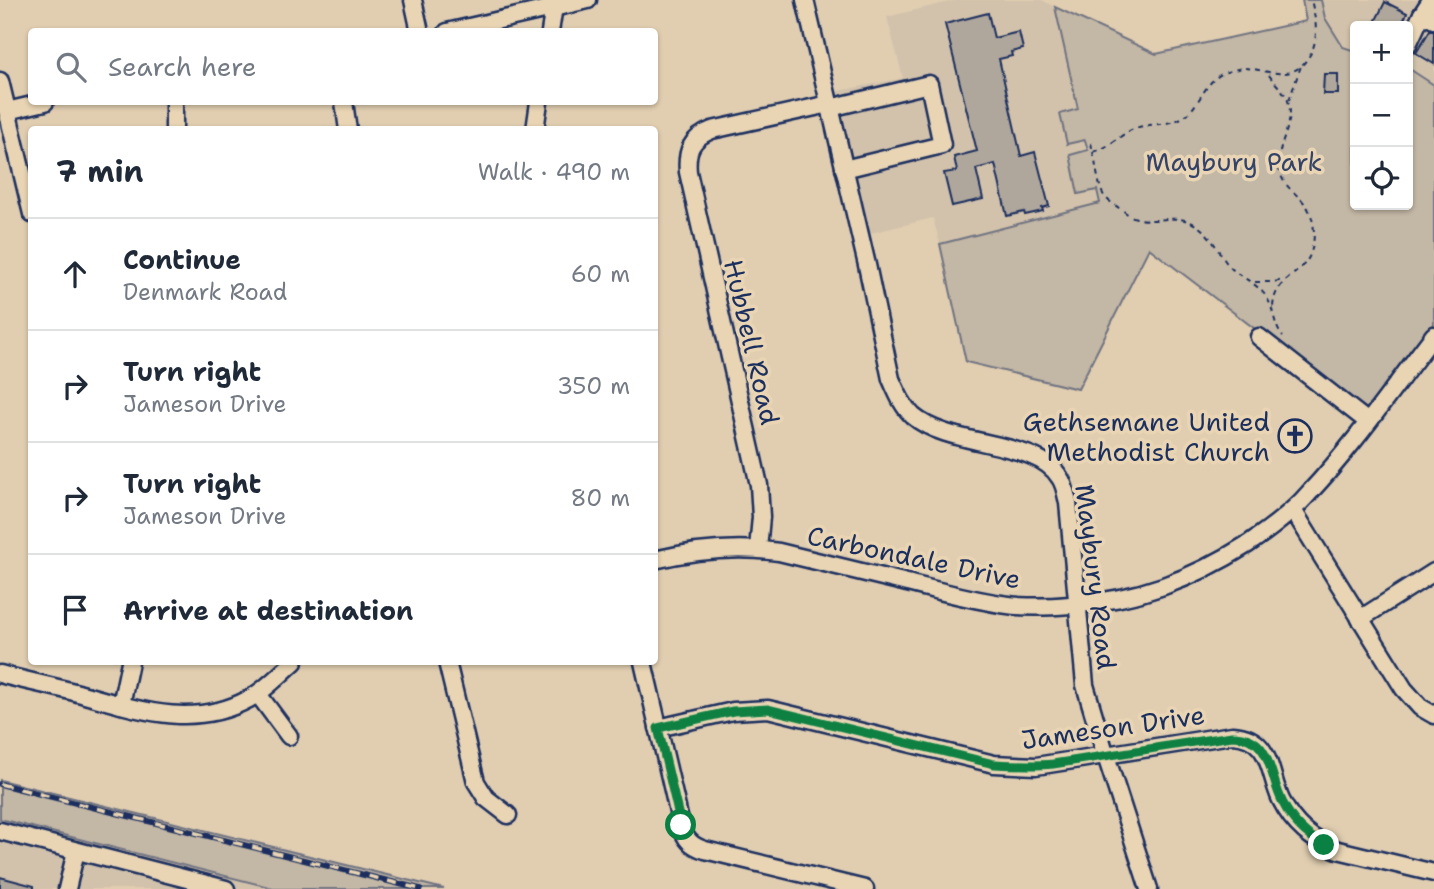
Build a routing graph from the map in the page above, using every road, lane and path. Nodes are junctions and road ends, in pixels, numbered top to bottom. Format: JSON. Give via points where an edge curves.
{"nodes":[{"id":1,"x":413,"y":0,"type":"edge"},
{"id":2,"x":588,"y":0,"type":"edge"},
{"id":3,"x":805,"y":0,"type":"edge"},
{"id":4,"x":1311,"y":0,"type":"edge"},
{"id":5,"x":554,"y":4,"type":"edge"},
{"id":6,"x":1429,"y":11,"type":"edge"},
{"id":7,"x":419,"y":28,"type":"edge"},
{"id":8,"x":462,"y":28,"type":"edge"},
{"id":9,"x":551,"y":28,"type":"edge"},
{"id":10,"x":1413,"y":36,"type":"edge"},
{"id":11,"x":1302,"y":65,"type":"junction"},
{"id":12,"x":1268,"y":73,"type":"junction"},
{"id":13,"x":0,"y":81,"type":"edge"},
{"id":14,"x":1289,"y":102,"type":"junction"},
{"id":15,"x":31,"y":105,"type":"edge"},
{"id":16,"x":174,"y":105,"type":"edge"},
{"id":17,"x":344,"y":105,"type":"edge"},
{"id":18,"x":539,"y":105,"type":"edge"},
{"id":19,"x":829,"y":106,"type":"junction"},
{"id":20,"x":7,"y":110,"type":"junction"},
{"id":21,"x":174,"y":126,"type":"edge"},
{"id":22,"x":347,"y":126,"type":"edge"},
{"id":23,"x":536,"y":126,"type":"edge"},
{"id":24,"x":1091,"y":143,"type":"dead end"},
{"id":25,"x":1093,"y":152,"type":"junction"},
{"id":26,"x":844,"y":169,"type":"junction"},
{"id":27,"x":28,"y":197,"type":"edge"},
{"id":28,"x":1285,"y":279,"type":"junction"},
{"id":29,"x":1252,"y":282,"type":"junction"},
{"id":30,"x":1273,"y":312,"type":"junction"},
{"id":31,"x":1434,"y":335,"type":"edge"},
{"id":32,"x":1259,"y":337,"type":"dead end"},
{"id":33,"x":1287,"y":342,"type":"dead end"},
{"id":34,"x":1368,"y":422,"type":"junction"},
{"id":35,"x":1293,"y":510,"type":"junction"},
{"id":36,"x":758,"y":549,"type":"junction"},
{"id":37,"x":658,"y":558,"type":"edge"},
{"id":38,"x":1434,"y":572,"type":"edge"},
{"id":39,"x":1077,"y":605,"type":"junction"},
{"id":40,"x":1360,"y":619,"type":"junction"},
{"id":41,"x":129,"y":665,"type":"edge"},
{"id":42,"x":291,"y":665,"type":"edge"},
{"id":43,"x":448,"y":665,"type":"edge"},
{"id":44,"x":644,"y":665,"type":"edge"},
{"id":45,"x":0,"y":674,"type":"edge"},
{"id":46,"x":258,"y":694,"type":"junction"},
{"id":47,"x":121,"y":705,"type":"junction"},
{"id":48,"x":1434,"y":715,"type":"edge"},
{"id":49,"x":658,"y":728,"type":"junction"},
{"id":50,"x":289,"y":736,"type":"dead end"},
{"id":51,"x":1106,"y":756,"type":"junction"},
{"id":52,"x":509,"y":815,"type":"dead end"},
{"id":53,"x":0,"y":831,"type":"edge"},
{"id":54,"x":76,"y":851,"type":"junction"},
{"id":55,"x":1434,"y":873,"type":"edge"},
{"id":56,"x":67,"y":889,"type":"edge"},
{"id":57,"x":226,"y":889,"type":"edge"},
{"id":58,"x":865,"y":889,"type":"edge"},
{"id":59,"x":1149,"y":889,"type":"edge"}],
"edges":[{"from":1,"to":7,"type":"street"},
{"from":2,"to":5,"type":"street"},
{"from":3,"to":19,"type":"street","name":"Maybury Road"},
{"from":4,"to":11,"type":"path","via":[[1315,41]]},
{"from":5,"to":8,"type":"street"},
{"from":5,"to":9,"type":"street"},
{"from":6,"to":10,"type":"street"},
{"from":11,"to":12,"type":"path"},
{"from":11,"to":14,"type":"path"},
{"from":12,"to":14,"type":"path"},
{"from":12,"to":25,"type":"path","via":[[1242,68],[1223,73],[1185,116],[1138,127]]},
{"from":13,"to":20,"type":"street"},
{"from":14,"to":28,"type":"path","via":[[1280,172],[1306,205],[1314,241],[1307,262]]},
{"from":15,"to":20,"type":"street"},
{"from":16,"to":21,"type":"street"},
{"from":17,"to":22,"type":"street"},
{"from":18,"to":23,"type":"street"},
{"from":19,"to":26,"type":"street","name":"Maybury Road"},
{"from":19,"to":26,"type":"street","via":[[929,84],[942,145]]},
{"from":19,"to":36,"type":"street","name":"Hubbell Road","via":[[712,130],[700,136],[687,159],[759,485]]},
{"from":20,"to":27,"type":"street"},
{"from":24,"to":25,"type":"path"},
{"from":25,"to":29,"type":"path","via":[[1108,200],[1133,216],[1191,222],[1207,234],[1238,274]]},
{"from":26,"to":39,"type":"street","name":"Maybury Road","via":[[897,393],[912,415],[937,430],[1025,453],[1046,462],[1059,475],[1068,503]]},
{"from":28,"to":29,"type":"path"},
{"from":28,"to":30,"type":"path","via":[[1273,299]]},
{"from":29,"to":30,"type":"path"},
{"from":30,"to":33,"type":"path","via":[[1276,327]]},
{"from":31,"to":34,"type":"street","name":"Carbondale Drive"},
{"from":32,"to":34,"type":"street"},
{"from":34,"to":35,"type":"street","name":"Carbondale Drive"},
{"from":35,"to":39,"type":"street","name":"Carbondale Drive","via":[[1257,538],[1180,581],[1117,600]]},
{"from":35,"to":40,"type":"street"},
{"from":36,"to":37,"type":"street","name":"Carbondale Drive","via":[[701,550]]},
{"from":36,"to":39,"type":"street","name":"Carbondale Drive","via":[[1002,604]]},
{"from":38,"to":40,"type":"street"},
{"from":39,"to":51,"type":"street","name":"Maybury Road","via":[[1085,685]]},
{"from":40,"to":48,"type":"street","via":[[1404,689]]},
{"from":41,"to":47,"type":"street"},
{"from":42,"to":46,"type":"street"},
{"from":43,"to":52,"type":"street","via":[[476,782],[486,798]]},
{"from":44,"to":49,"type":"street"},
{"from":45,"to":47,"type":"street"},
{"from":46,"to":47,"type":"street","via":[[195,715]]},
{"from":46,"to":50,"type":"street"},
{"from":49,"to":51,"type":"street","name":"Jameson Drive","via":[[733,711],[768,709],[994,764],[1036,766]]},
{"from":49,"to":58,"type":"street","via":[[681,825],[693,845]]},
{"from":51,"to":55,"type":"street","name":"Jameson Drive","via":[[1246,737],[1264,751],[1282,801],[1314,840]]},
{"from":51,"to":59,"type":"street","name":"Maybury Road"},
{"from":53,"to":54,"type":"street"},
{"from":54,"to":56,"type":"street"},
{"from":54,"to":57,"type":"street"}]}
